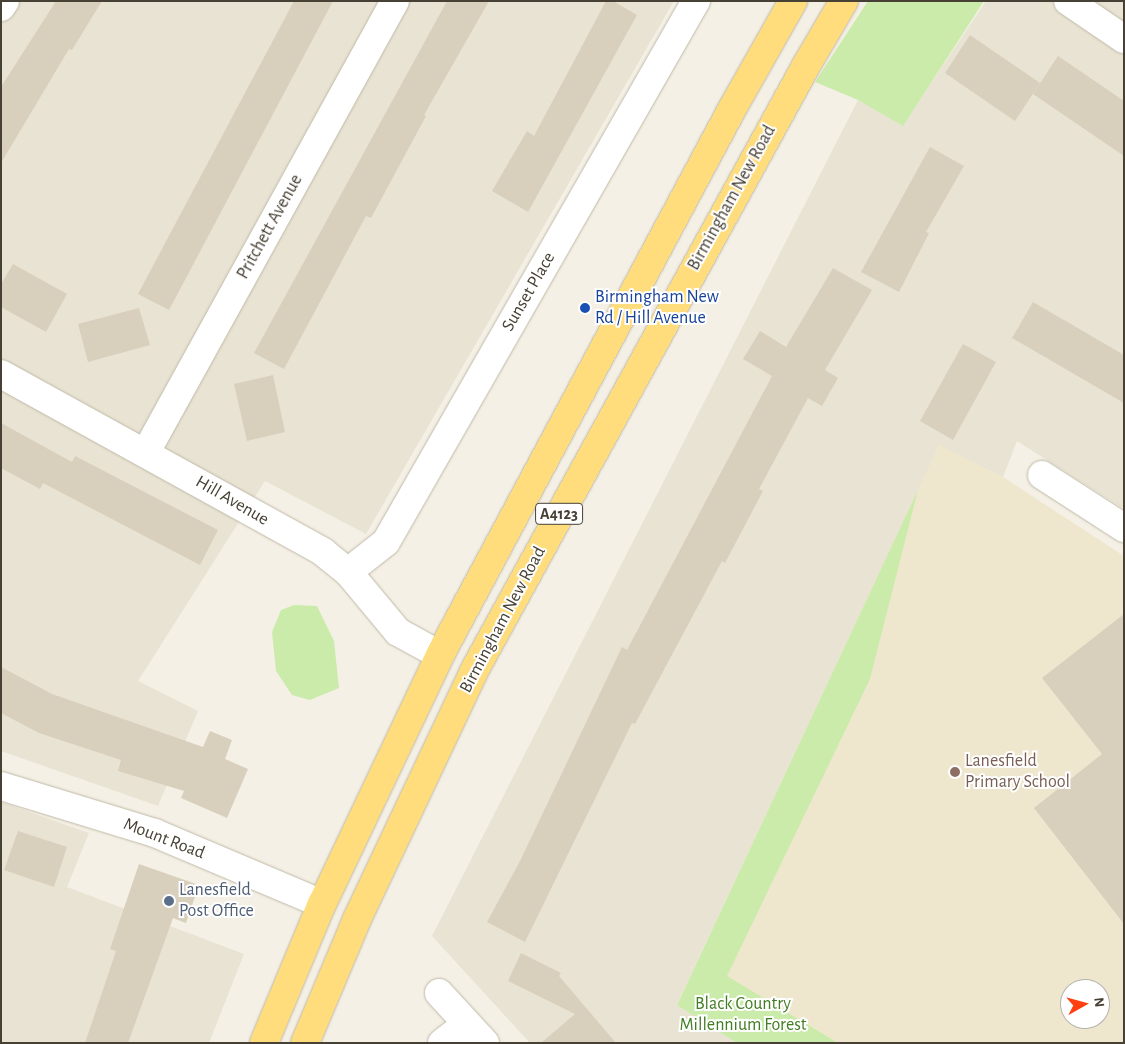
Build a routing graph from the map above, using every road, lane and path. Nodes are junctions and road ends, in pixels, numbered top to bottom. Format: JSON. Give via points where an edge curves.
{"nodes":[{"id":1,"x":5,"y":1,"type":"edge"},
{"id":2,"x":395,"y":1,"type":"edge"},
{"id":3,"x":696,"y":1,"type":"edge"},
{"id":4,"x":793,"y":1,"type":"edge"},
{"id":5,"x":844,"y":1,"type":"edge"},
{"id":6,"x":1068,"y":1,"type":"edge"},
{"id":7,"x":1,"y":7,"type":"edge"},
{"id":8,"x":1124,"y":39,"type":"edge"},
{"id":9,"x":1,"y":374,"type":"edge"},
{"id":10,"x":146,"y":452,"type":"junction"},
{"id":11,"x":1042,"y":475,"type":"dead end"},
{"id":12,"x":1124,"y":528,"type":"edge"},
{"id":13,"x":348,"y":572,"type":"junction"},
{"id":14,"x":440,"y":655,"type":"junction"},
{"id":15,"x":1,"y":786,"type":"edge"},
{"id":16,"x":322,"y":904,"type":"junction"},
{"id":17,"x":357,"y":920,"type":"junction"},
{"id":18,"x":439,"y":993,"type":"dead end"},
{"id":19,"x":466,"y":1024,"type":"junction"},
{"id":20,"x":264,"y":1043,"type":"edge"},
{"id":21,"x":305,"y":1043,"type":"edge"},
{"id":22,"x":442,"y":1043,"type":"edge"},
{"id":23,"x":486,"y":1043,"type":"edge"}],
"edges":[{"from":1,"to":7,"type":"street"},
{"from":2,"to":10,"type":"street","name":"Pritchett Avenue"},
{"from":3,"to":13,"type":"street","name":"Sunset Place","via":[[386,542]]},
{"from":4,"to":14,"type":"highway","number":"A4123","via":[[732,108]]},
{"from":5,"to":17,"type":"highway","name":"Birmingham New Road","number":"A4123","via":[[474,671]]},
{"from":6,"to":8,"type":"street"},
{"from":9,"to":10,"type":"street","name":"Hill Avenue"},
{"from":10,"to":13,"type":"street","name":"Hill Avenue","via":[[322,552]]},
{"from":11,"to":12,"type":"street"},
{"from":13,"to":14,"type":"street","name":"Hill Avenue","via":[[398,632]]},
{"from":14,"to":16,"type":"highway","number":"A4123"},
{"from":15,"to":16,"type":"street","name":"Mount Road","via":[[155,833]]},
{"from":16,"to":17,"type":"highway"},
{"from":16,"to":20,"type":"highway","number":"A4123"},
{"from":17,"to":21,"type":"highway","name":"Birmingham New Road","number":"A4123"},
{"from":18,"to":19,"type":"street"},
{"from":19,"to":22,"type":"street"},
{"from":19,"to":23,"type":"street"}]}
